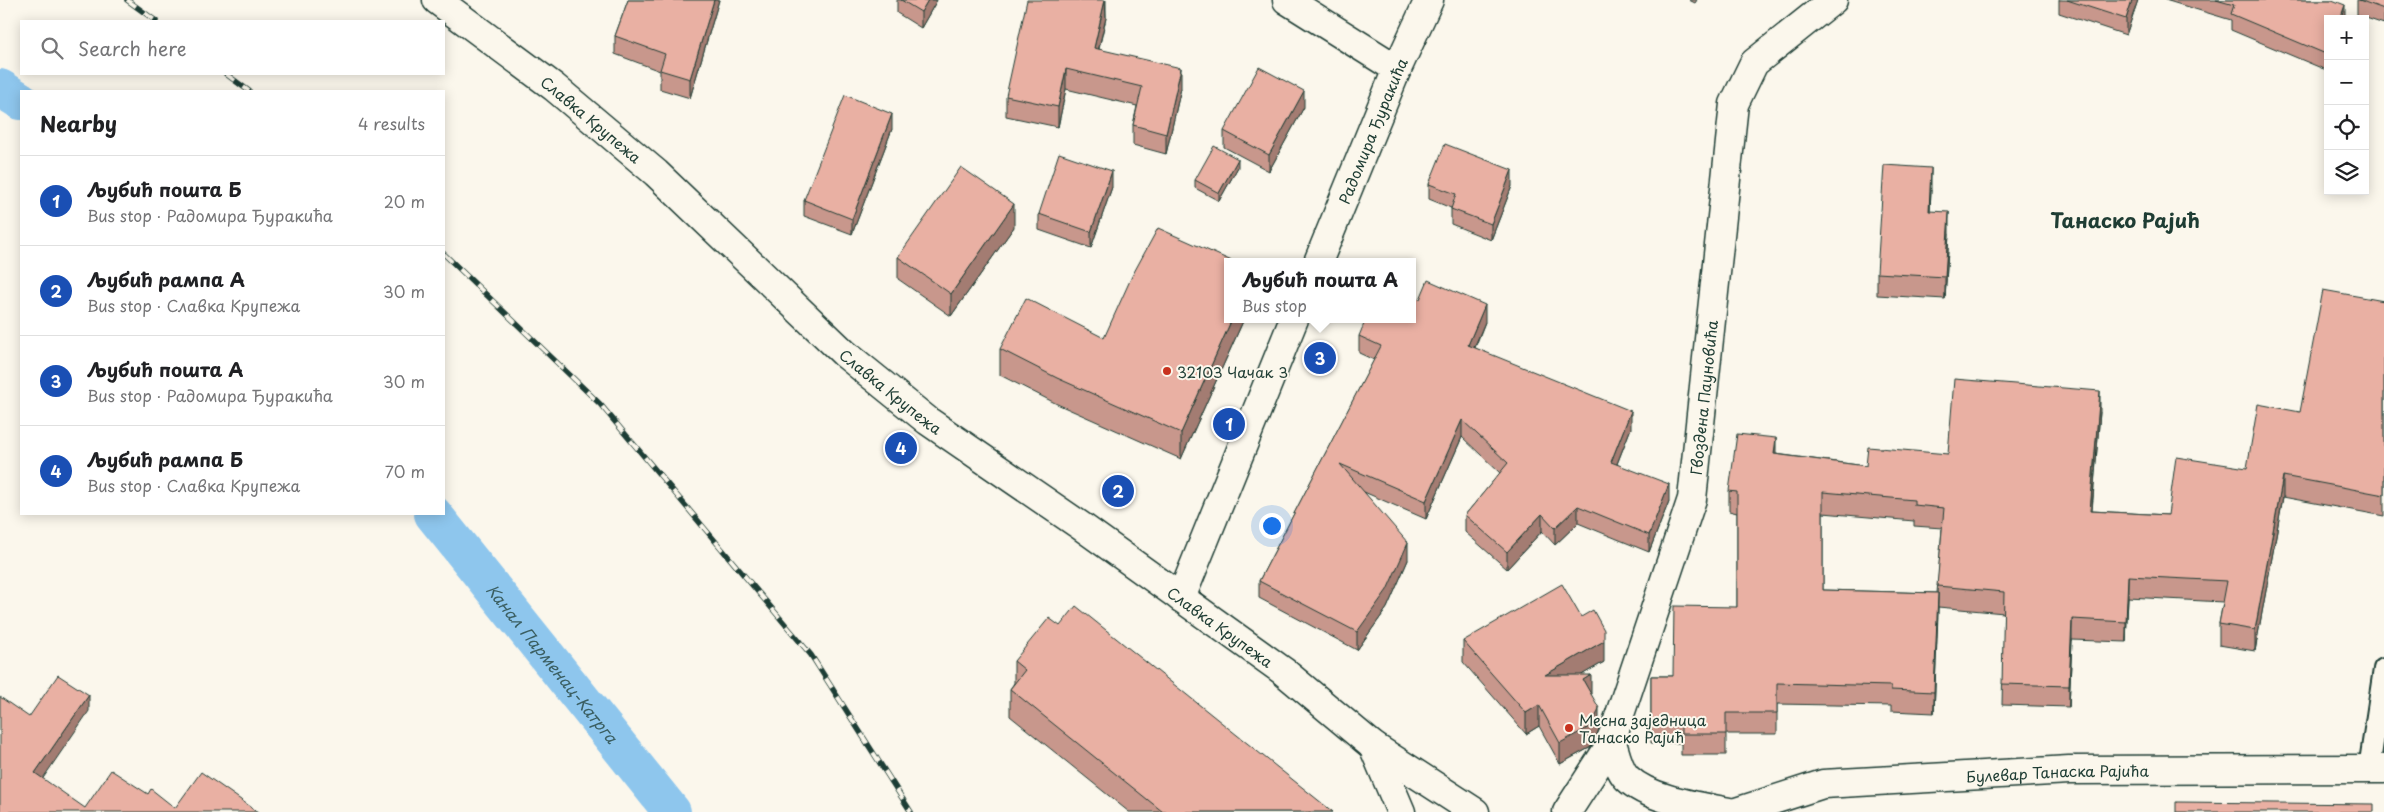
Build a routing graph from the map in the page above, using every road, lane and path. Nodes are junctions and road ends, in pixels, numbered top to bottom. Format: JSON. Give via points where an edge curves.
{"nodes":[{"id":1,"x":437,"y":0,"type":"edge"},
{"id":2,"x":1287,"y":0,"type":"edge"},
{"id":3,"x":1429,"y":0,"type":"edge"},
{"id":4,"x":1833,"y":0,"type":"edge"},
{"id":5,"x":1397,"y":69,"type":"junction"},
{"id":6,"x":1320,"y":258,"type":"edge"},
{"id":7,"x":1292,"y":323,"type":"edge"},
{"id":8,"x":1181,"y":598,"type":"junction"},
{"id":9,"x":2384,"y":669,"type":"edge"},
{"id":10,"x":1611,"y":738,"type":"junction"},
{"id":11,"x":1373,"y":746,"type":"junction"},
{"id":12,"x":2376,"y":769,"type":"edge"},
{"id":13,"x":1401,"y":812,"type":"edge"},
{"id":14,"x":1474,"y":812,"type":"edge"},
{"id":15,"x":1567,"y":812,"type":"edge"},
{"id":16,"x":1729,"y":812,"type":"edge"},
{"id":17,"x":1736,"y":812,"type":"edge"}],
"edges":[{"from":1,"to":8,"type":"main road","name":"Славка Крупежа","via":[[554,87],[656,173],[825,335],[909,406]]},
{"from":2,"to":5,"type":"main road"},
{"from":3,"to":5,"type":"main road","name":"Радомира Ђуракића"},
{"from":4,"to":10,"type":"main road","name":"Гвоздена Пауновића","via":[[1754,63],[1734,104],[1692,499]]},
{"from":5,"to":6,"type":"main road","name":"Радомира Ђуракића"},
{"from":7,"to":8,"type":"main road"},
{"from":8,"to":11,"type":"main road","name":"Славка Крупежа","via":[[1283,671]]},
{"from":9,"to":12,"type":"lane"},
{"from":10,"to":15,"type":"main road","name":"Гвоздена Пауновића","via":[[1609,748]]},
{"from":10,"to":16,"type":"main road","via":[[1626,777],[1648,792]]},
{"from":11,"to":13,"type":"main road"},
{"from":11,"to":14,"type":"main road","name":"Славка Крупежа"},
{"from":12,"to":17,"type":"main road","name":"Булевар Танаска Рајића","via":[[2069,770],[1823,784]]}]}
